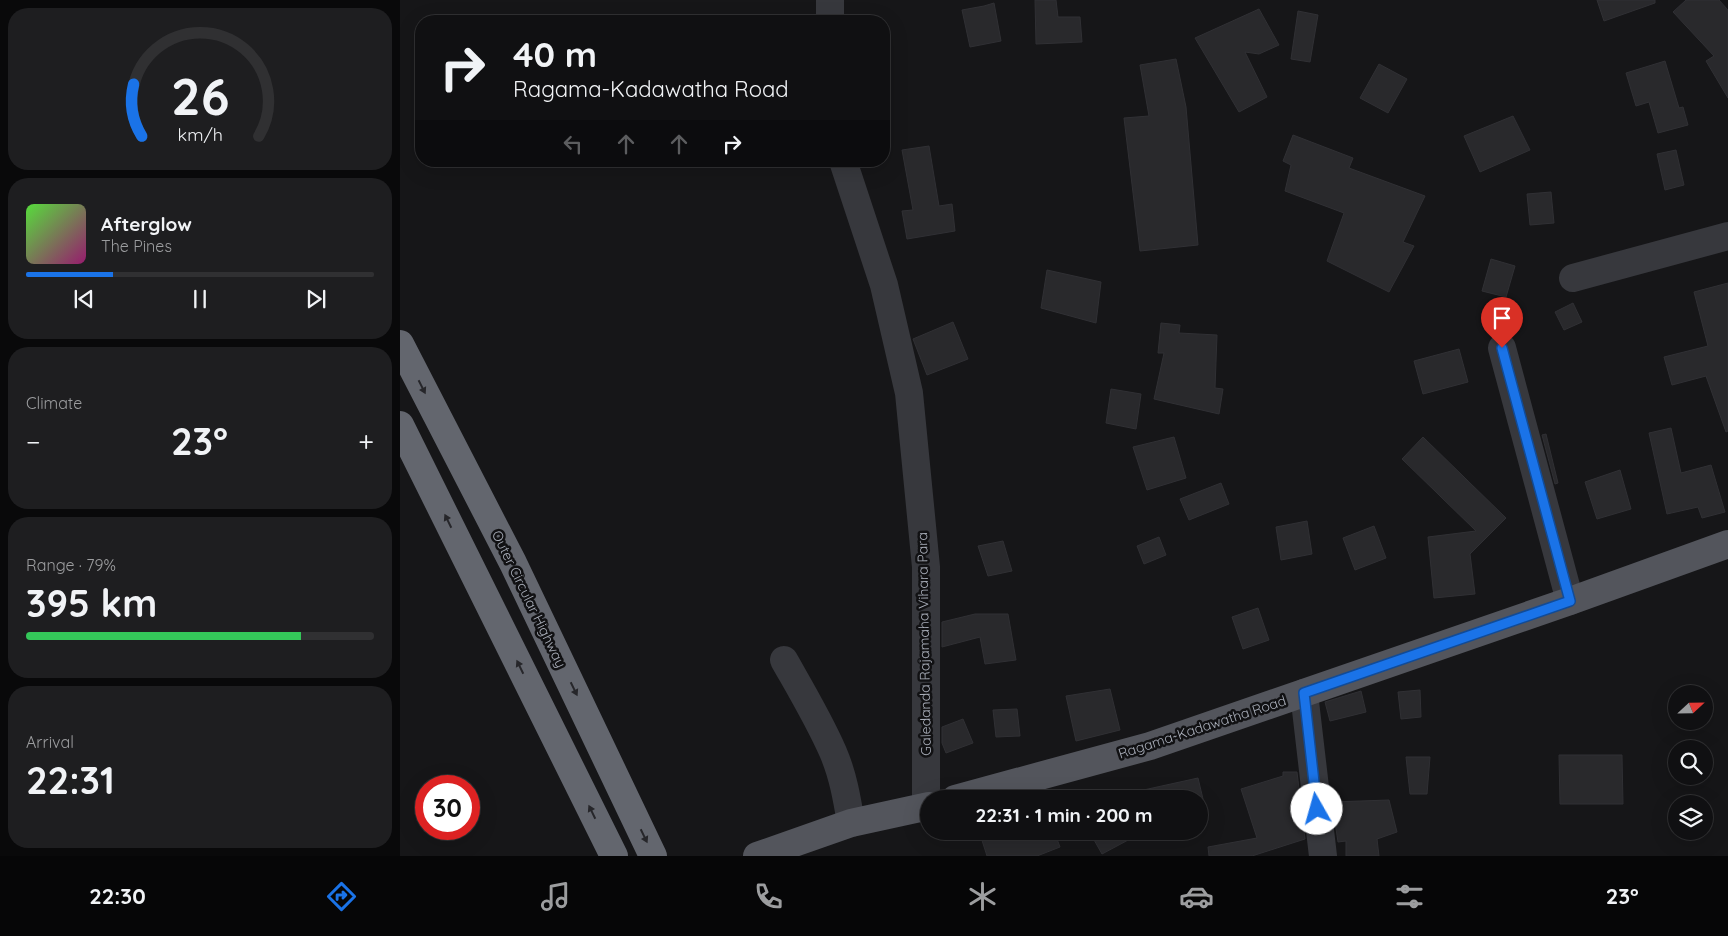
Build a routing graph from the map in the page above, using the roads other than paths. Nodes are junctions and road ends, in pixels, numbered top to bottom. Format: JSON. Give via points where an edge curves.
{"nodes":[{"id":1,"x":830,"y":0,"type":"edge"},
{"id":2,"x":830,"y":15,"type":"edge"},
{"id":3,"x":845,"y":167,"type":"edge"},
{"id":4,"x":1728,"y":236,"type":"edge"},
{"id":5,"x":1573,"y":278,"type":"dead end"},
{"id":6,"x":400,"y":344,"type":"edge"},
{"id":7,"x":1502,"y":348,"type":"dead end"},
{"id":8,"x":400,"y":425,"type":"edge"},
{"id":9,"x":1728,"y":544,"type":"edge"},
{"id":10,"x":1570,"y":601,"type":"junction"},
{"id":11,"x":784,"y":660,"type":"dead end"},
{"id":12,"x":1304,"y":693,"type":"junction"},
{"id":13,"x":927,"y":790,"type":"edge"},
{"id":14,"x":988,"y":790,"type":"edge"},
{"id":15,"x":920,"y":808,"type":"edge"},
{"id":16,"x":851,"y":823,"type":"junction"},
{"id":17,"x":614,"y":856,"type":"edge"},
{"id":18,"x":653,"y":856,"type":"edge"},
{"id":19,"x":757,"y":856,"type":"edge"},
{"id":20,"x":1323,"y":856,"type":"edge"}],
"edges":[{"from":1,"to":2,"type":"street"},
{"from":3,"to":13,"type":"street","name":"Galedanda Rajamaha Vihara Para","via":[[884,285],[909,393],[926,567]]},
{"from":4,"to":5,"type":"street"},
{"from":6,"to":18,"type":"highway","name":"Outer Circular Highway","one_way":true,"via":[[513,563]]},
{"from":7,"to":10,"type":"street"},
{"from":17,"to":8,"type":"highway","one_way":true},
{"from":9,"to":10,"type":"main road","name":"Ragama-Kadawatha Road"},
{"from":10,"to":12,"type":"main road","name":"Ragama-Kadawatha Road"},
{"from":11,"to":16,"type":"street","via":[[834,753]]},
{"from":12,"to":14,"type":"main road","name":"Ragama-Kadawatha Road","via":[[1150,746]]},
{"from":12,"to":20,"type":"street"},
{"from":15,"to":16,"type":"main road"},
{"from":16,"to":19,"type":"main road"}]}
